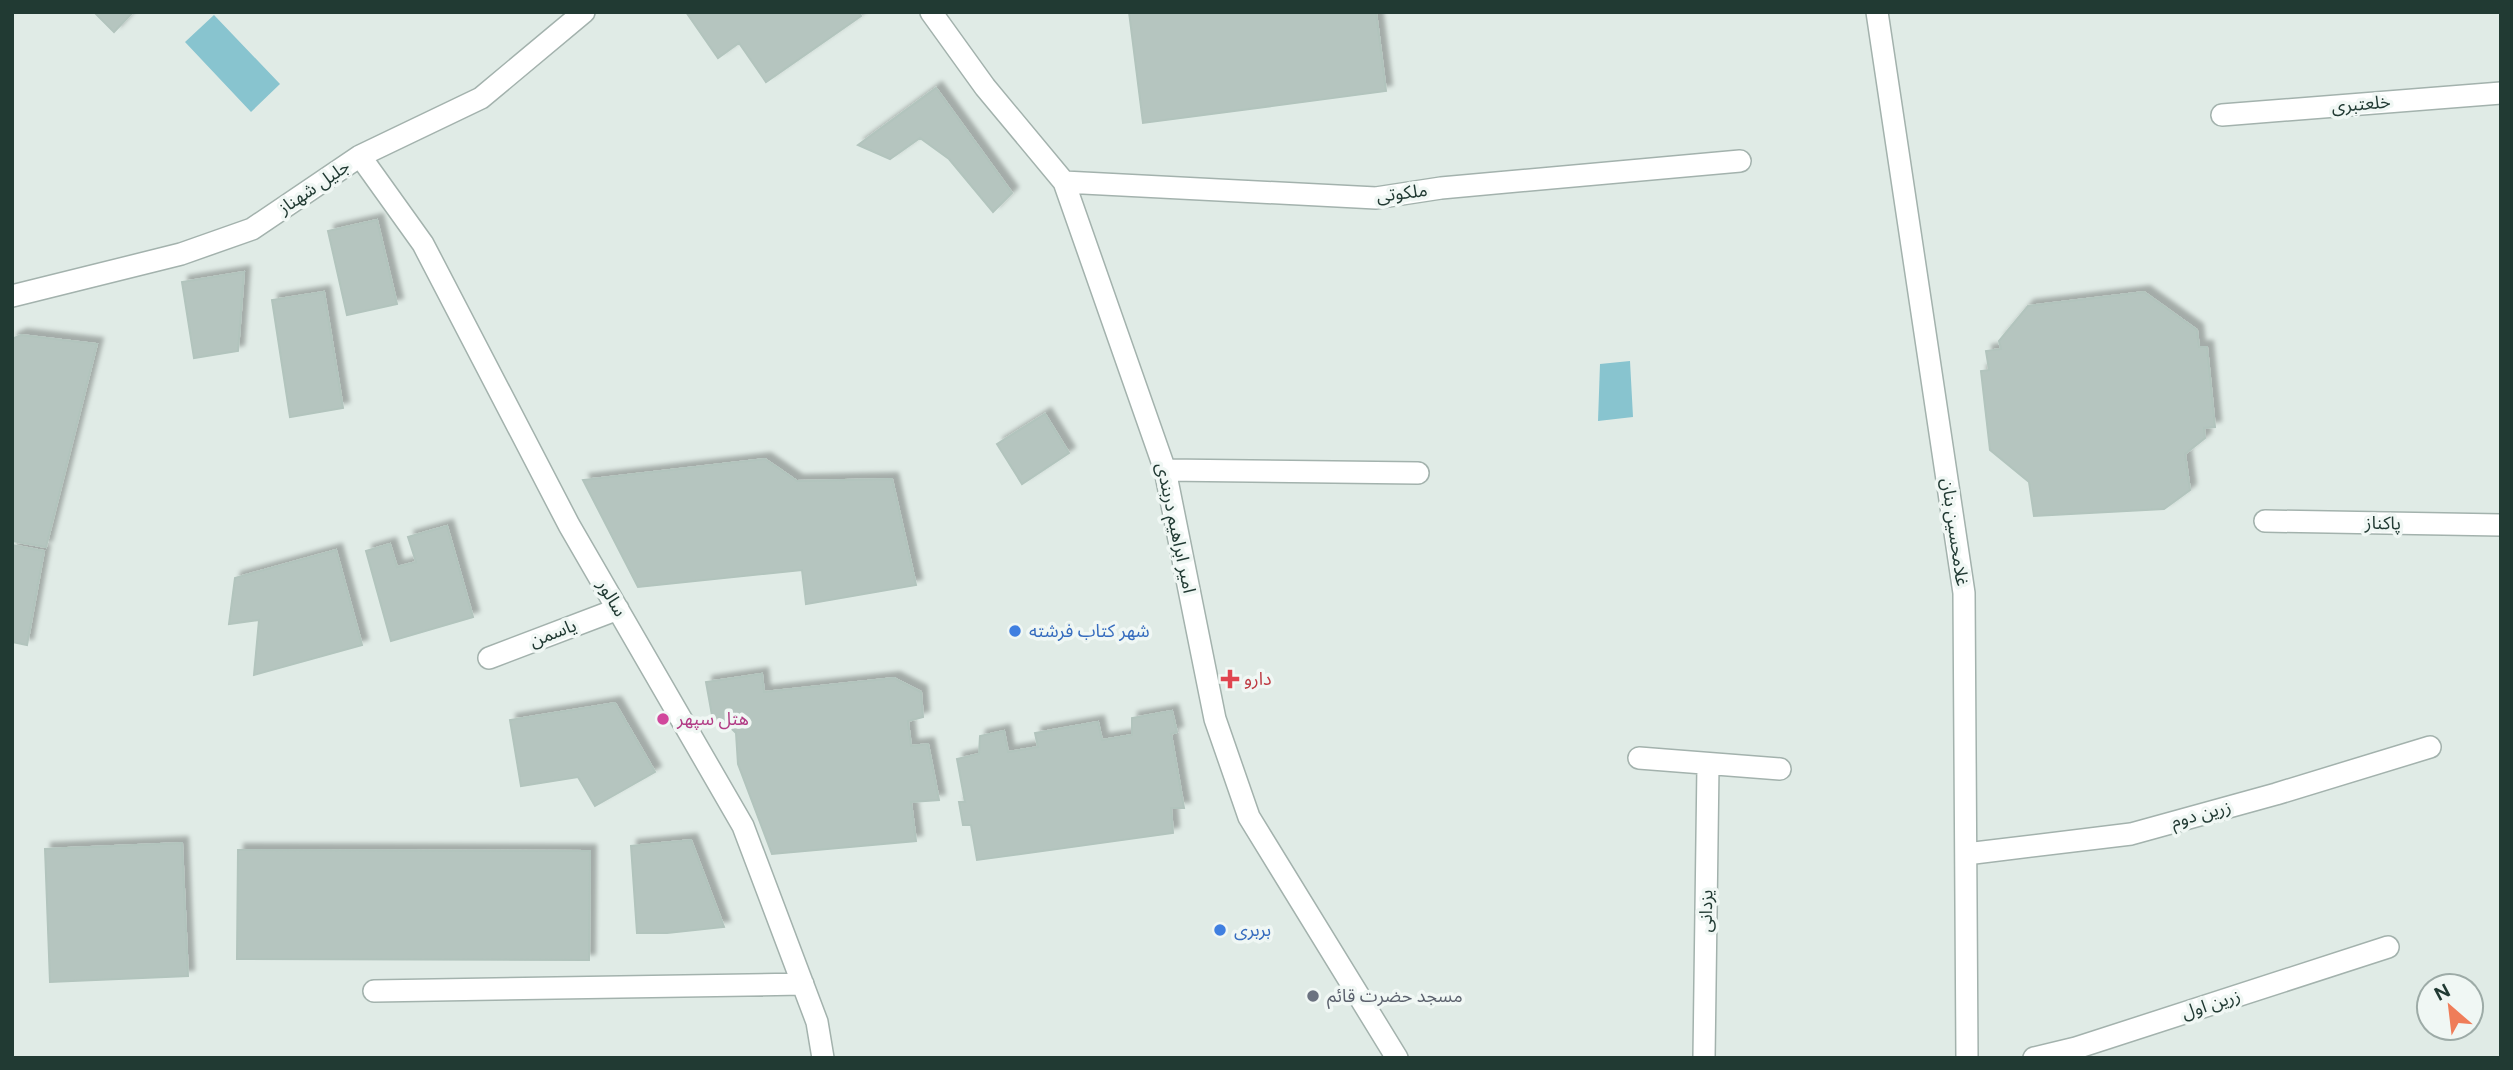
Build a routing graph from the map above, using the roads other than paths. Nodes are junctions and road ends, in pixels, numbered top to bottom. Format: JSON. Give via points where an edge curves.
{"nodes":[{"id":1,"x":584,"y":12,"type":"edge"},
{"id":2,"x":931,"y":12,"type":"edge"},
{"id":3,"x":1877,"y":12,"type":"edge"},
{"id":4,"x":2501,"y":93,"type":"edge"},
{"id":5,"x":2222,"y":114,"type":"dead end"},
{"id":6,"x":360,"y":156,"type":"junction"},
{"id":7,"x":1740,"y":161,"type":"dead end"},
{"id":8,"x":1064,"y":181,"type":"junction"},
{"id":9,"x":12,"y":296,"type":"edge"},
{"id":10,"x":1165,"y":470,"type":"junction"},
{"id":11,"x":1418,"y":473,"type":"dead end"},
{"id":12,"x":2265,"y":521,"type":"dead end"},
{"id":13,"x":2501,"y":526,"type":"edge"},
{"id":14,"x":618,"y":609,"type":"junction"},
{"id":15,"x":489,"y":658,"type":"dead end"},
{"id":16,"x":2430,"y":747,"type":"dead end"},
{"id":17,"x":1639,"y":758,"type":"dead end"},
{"id":18,"x":1708,"y":765,"type":"junction"},
{"id":19,"x":1780,"y":769,"type":"dead end"},
{"id":20,"x":1966,"y":854,"type":"junction"},
{"id":21,"x":2388,"y":947,"type":"dead end"},
{"id":22,"x":803,"y":984,"type":"junction"},
{"id":23,"x":374,"y":991,"type":"dead end"},
{"id":24,"x":822,"y":1058,"type":"edge"},
{"id":25,"x":1397,"y":1058,"type":"edge"},
{"id":26,"x":1704,"y":1058,"type":"edge"},
{"id":27,"x":1967,"y":1058,"type":"edge"},
{"id":28,"x":2034,"y":1058,"type":"edge"}],
"edges":[{"from":1,"to":6,"type":"street","name":"جلیل شهناز","via":[[481,98]]},
{"from":2,"to":8,"type":"street","name":"امیر ابراهیم دربندی","via":[[985,87]]},
{"from":3,"to":20,"type":"street","name":"غلامحسین بنان","via":[[1964,593]]},
{"from":4,"to":5,"type":"street","name":"خلعتبری"},
{"from":6,"to":9,"type":"street","name":"جلیل شهناز","via":[[252,229],[181,254]]},
{"from":6,"to":14,"type":"street","name":"سالور","via":[[424,244]]},
{"from":7,"to":8,"type":"street","name":"ملکوتی","via":[[1376,198]]},
{"from":8,"to":10,"type":"street","name":"امیر ابراهیم دربندی"},
{"from":10,"to":11,"type":"street"},
{"from":10,"to":25,"type":"street","name":"امیر ابراهیم دربندی","via":[[1215,719],[1249,817]]},
{"from":12,"to":13,"type":"street","name":"پاکناز"},
{"from":14,"to":15,"type":"street","name":"یاسمن"},
{"from":14,"to":22,"type":"street","name":"سالور","via":[[743,826]]},
{"from":16,"to":20,"type":"street","name":"زرین دوم","via":[[2131,834]]},
{"from":17,"to":18,"type":"street"},
{"from":18,"to":19,"type":"street"},
{"from":18,"to":26,"type":"street","name":"یزدانی"},
{"from":20,"to":27,"type":"street","name":"غلامحسین بنان"},
{"from":21,"to":28,"type":"street","name":"زرین اول"},
{"from":22,"to":23,"type":"street"},
{"from":22,"to":24,"type":"street","name":"سالور","via":[[817,1022]]}]}
